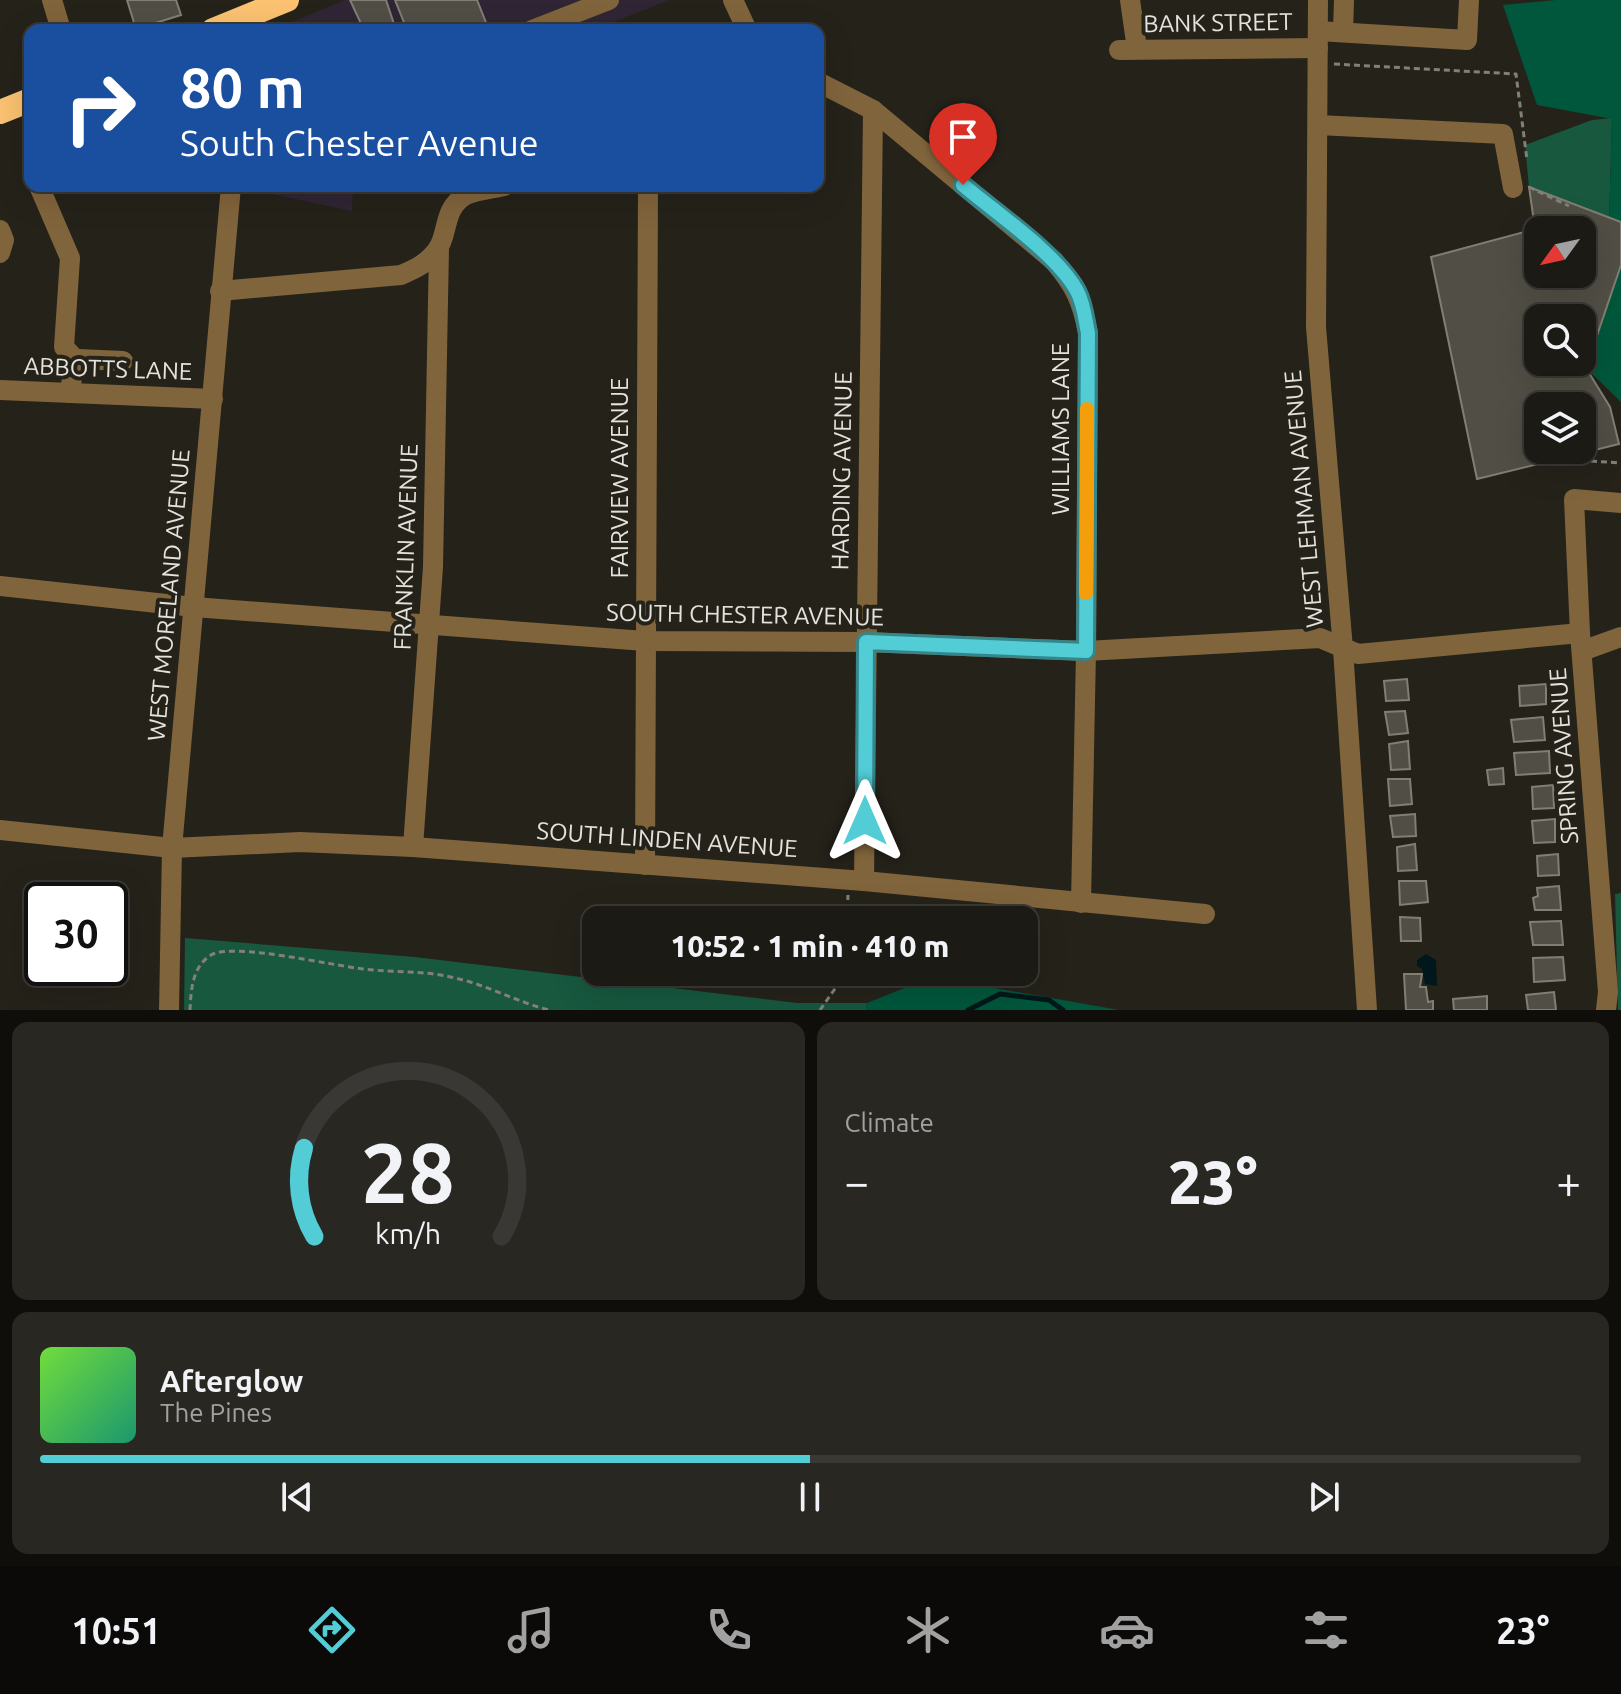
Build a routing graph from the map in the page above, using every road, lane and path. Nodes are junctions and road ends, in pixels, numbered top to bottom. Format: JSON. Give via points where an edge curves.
{"nodes":[{"id":1,"x":52,"y":0,"type":"edge"},
{"id":2,"x":287,"y":0,"type":"edge"},
{"id":3,"x":609,"y":0,"type":"edge"},
{"id":4,"x":733,"y":0,"type":"edge"},
{"id":5,"x":1130,"y":0,"type":"edge"},
{"id":6,"x":1318,"y":0,"type":"edge"},
{"id":7,"x":1344,"y":0,"type":"edge"},
{"id":8,"x":1469,"y":0,"type":"edge"},
{"id":9,"x":255,"y":14,"type":"edge"},
{"id":10,"x":59,"y":24,"type":"edge"},
{"id":11,"x":229,"y":24,"type":"edge"},
{"id":12,"x":547,"y":24,"type":"edge"},
{"id":13,"x":743,"y":24,"type":"edge"},
{"id":14,"x":1343,"y":32,"type":"junction"},
{"id":15,"x":1318,"y":47,"type":"junction"},
{"id":16,"x":824,"y":85,"type":"edge"},
{"id":17,"x":24,"y":102,"type":"edge"},
{"id":18,"x":873,"y":110,"type":"junction"},
{"id":19,"x":0,"y":112,"type":"edge"},
{"id":20,"x":1318,"y":125,"type":"junction"},
{"id":21,"x":1528,"y":173,"type":"dead end"},
{"id":22,"x":1521,"y":188,"type":"joint"},
{"id":23,"x":42,"y":192,"type":"edge"},
{"id":24,"x":230,"y":192,"type":"edge"},
{"id":25,"x":459,"y":192,"type":"edge"},
{"id":26,"x":648,"y":192,"type":"edge"},
{"id":27,"x":1569,"y":206,"type":"dead end"},
{"id":28,"x":0,"y":230,"type":"edge"},
{"id":29,"x":439,"y":248,"type":"junction"},
{"id":30,"x":0,"y":253,"type":"edge"},
{"id":31,"x":220,"y":291,"type":"junction"},
{"id":32,"x":76,"y":360,"type":"junction"},
{"id":33,"x":123,"y":361,"type":"dead end"},
{"id":34,"x":0,"y":390,"type":"edge"},
{"id":35,"x":70,"y":393,"type":"junction"},
{"id":36,"x":213,"y":399,"type":"junction"},
{"id":37,"x":1596,"y":461,"type":"edge"},
{"id":38,"x":1621,"y":463,"type":"edge"},
{"id":39,"x":1621,"y":503,"type":"edge"},
{"id":40,"x":0,"y":586,"type":"edge"},
{"id":41,"x":194,"y":607,"type":"junction"},
{"id":42,"x":430,"y":627,"type":"junction"},
{"id":43,"x":1621,"y":637,"type":"edge"},
{"id":44,"x":645,"y":641,"type":"junction"},
{"id":45,"x":866,"y":642,"type":"junction"},
{"id":46,"x":1581,"y":642,"type":"junction"},
{"id":47,"x":1343,"y":649,"type":"junction"},
{"id":48,"x":1086,"y":651,"type":"junction"},
{"id":49,"x":0,"y":830,"type":"edge"},
{"id":50,"x":413,"y":847,"type":"junction"},
{"id":51,"x":172,"y":848,"type":"junction"},
{"id":52,"x":645,"y":865,"type":"junction"},
{"id":53,"x":856,"y":880,"type":"junction"},
{"id":54,"x":1081,"y":903,"type":"junction"},
{"id":55,"x":850,"y":906,"type":"edge"},
{"id":56,"x":1205,"y":914,"type":"dead end"},
{"id":57,"x":837,"y":986,"type":"edge"},
{"id":58,"x":1367,"y":1002,"type":"edge"},
{"id":59,"x":169,"y":1010,"type":"edge"},
{"id":60,"x":190,"y":1010,"type":"edge"},
{"id":61,"x":549,"y":1010,"type":"edge"},
{"id":62,"x":820,"y":1010,"type":"edge"},
{"id":63,"x":1606,"y":1010,"type":"edge"}],
"edges":[{"from":1,"to":10,"type":"street"},
{"from":2,"to":9,"type":"highway"},
{"from":3,"to":12,"type":"street"},
{"from":4,"to":13,"type":"street"},
{"from":5,"to":15,"type":"street","name":"BANK STREET","via":[[1128,50]]},
{"from":6,"to":15,"type":"street","name":"WEST LEHMAN AVENUE"},
{"from":7,"to":14,"type":"street"},
{"from":8,"to":14,"type":"street","name":"BANK STREET","via":[[1467,40]]},
{"from":9,"to":11,"type":"highway"},
{"from":14,"to":15,"type":"street","name":"BANK STREET"},
{"from":15,"to":20,"type":"street","name":"WEST LEHMAN AVENUE"},
{"from":15,"to":21,"type":"path","via":[[1516,74]]},
{"from":16,"to":18,"type":"street","name":"WILLIAMS LANE"},
{"from":17,"to":19,"type":"highway"},
{"from":18,"to":45,"type":"street","name":"HARDING AVENUE"},
{"from":18,"to":48,"type":"street","name":"WILLIAMS LANE","via":[[1054,261],[1083,306],[1088,333]]},
{"from":20,"to":22,"type":"street","via":[[1503,134]]},
{"from":20,"to":47,"type":"street","name":"WEST LEHMAN AVENUE","via":[[1316,327]]},
{"from":22,"to":27,"type":"path"},
{"from":23,"to":32,"type":"street","via":[[70,258],[64,347]]},
{"from":24,"to":31,"type":"street","name":"WEST MORELAND AVENUE"},
{"from":25,"to":29,"type":"street","name":"FRANKLIN AVENUE"},
{"from":26,"to":44,"type":"street","name":"FAIRVIEW AVENUE"},
{"from":28,"to":30,"type":"street"},
{"from":29,"to":31,"type":"street","via":[[420,267],[401,275]]},
{"from":29,"to":42,"type":"street","name":"FRANKLIN AVENUE"},
{"from":31,"to":36,"type":"street","name":"WEST MORELAND AVENUE"},
{"from":32,"to":33,"type":"street"},
{"from":32,"to":35,"type":"street"},
{"from":34,"to":35,"type":"street","name":"ABBOTTS LANE"},
{"from":35,"to":36,"type":"street","name":"ABBOTTS LANE"},
{"from":36,"to":41,"type":"street","name":"WEST MORELAND AVENUE"},
{"from":37,"to":38,"type":"path"},
{"from":39,"to":46,"type":"street","name":"SPRING AVENUE","via":[[1574,499]]},
{"from":40,"to":41,"type":"street","name":"SOUTH CHESTER AVENUE"},
{"from":41,"to":42,"type":"street","name":"SOUTH CHESTER AVENUE"},
{"from":41,"to":51,"type":"street","name":"WEST MORELAND AVENUE"},
{"from":42,"to":44,"type":"street","name":"SOUTH CHESTER AVENUE"},
{"from":42,"to":50,"type":"street","name":"FRANKLIN AVENUE"},
{"from":43,"to":46,"type":"street","name":"SOUTH CHESTER AVENUE"},
{"from":44,"to":45,"type":"street","name":"SOUTH CHESTER AVENUE"},
{"from":44,"to":52,"type":"street","name":"FAIRVIEW AVENUE"},
{"from":45,"to":48,"type":"street","name":"SOUTH CHESTER AVENUE"},
{"from":45,"to":53,"type":"street","name":"HARDING AVENUE"},
{"from":46,"to":47,"type":"street","name":"SOUTH CHESTER AVENUE","via":[[1358,654]]},
{"from":46,"to":63,"type":"street","name":"SPRING AVENUE"},
{"from":47,"to":48,"type":"street","name":"SOUTH CHESTER AVENUE","via":[[1320,638]]},
{"from":47,"to":58,"type":"street","name":"WEST LEHMAN AVENUE"},
{"from":48,"to":54,"type":"street","name":"WILLIAMS LANE"},
{"from":49,"to":51,"type":"street","name":"SOUTH LINDEN AVENUE"},
{"from":50,"to":51,"type":"street","name":"SOUTH LINDEN AVENUE","via":[[300,842]]},
{"from":50,"to":52,"type":"street","name":"SOUTH LINDEN AVENUE"},
{"from":51,"to":59,"type":"street","name":"WEST MORELAND AVENUE"},
{"from":52,"to":53,"type":"street","name":"SOUTH LINDEN AVENUE"},
{"from":53,"to":54,"type":"street","name":"SOUTH LINDEN AVENUE"},
{"from":53,"to":55,"type":"path"},
{"from":54,"to":56,"type":"street","name":"SOUTH LINDEN AVENUE"},
{"from":57,"to":62,"type":"path"},
{"from":60,"to":61,"type":"path","via":[[191,989],[201,965],[212,955],[242,952],[366,970],[435,973]]}]}
